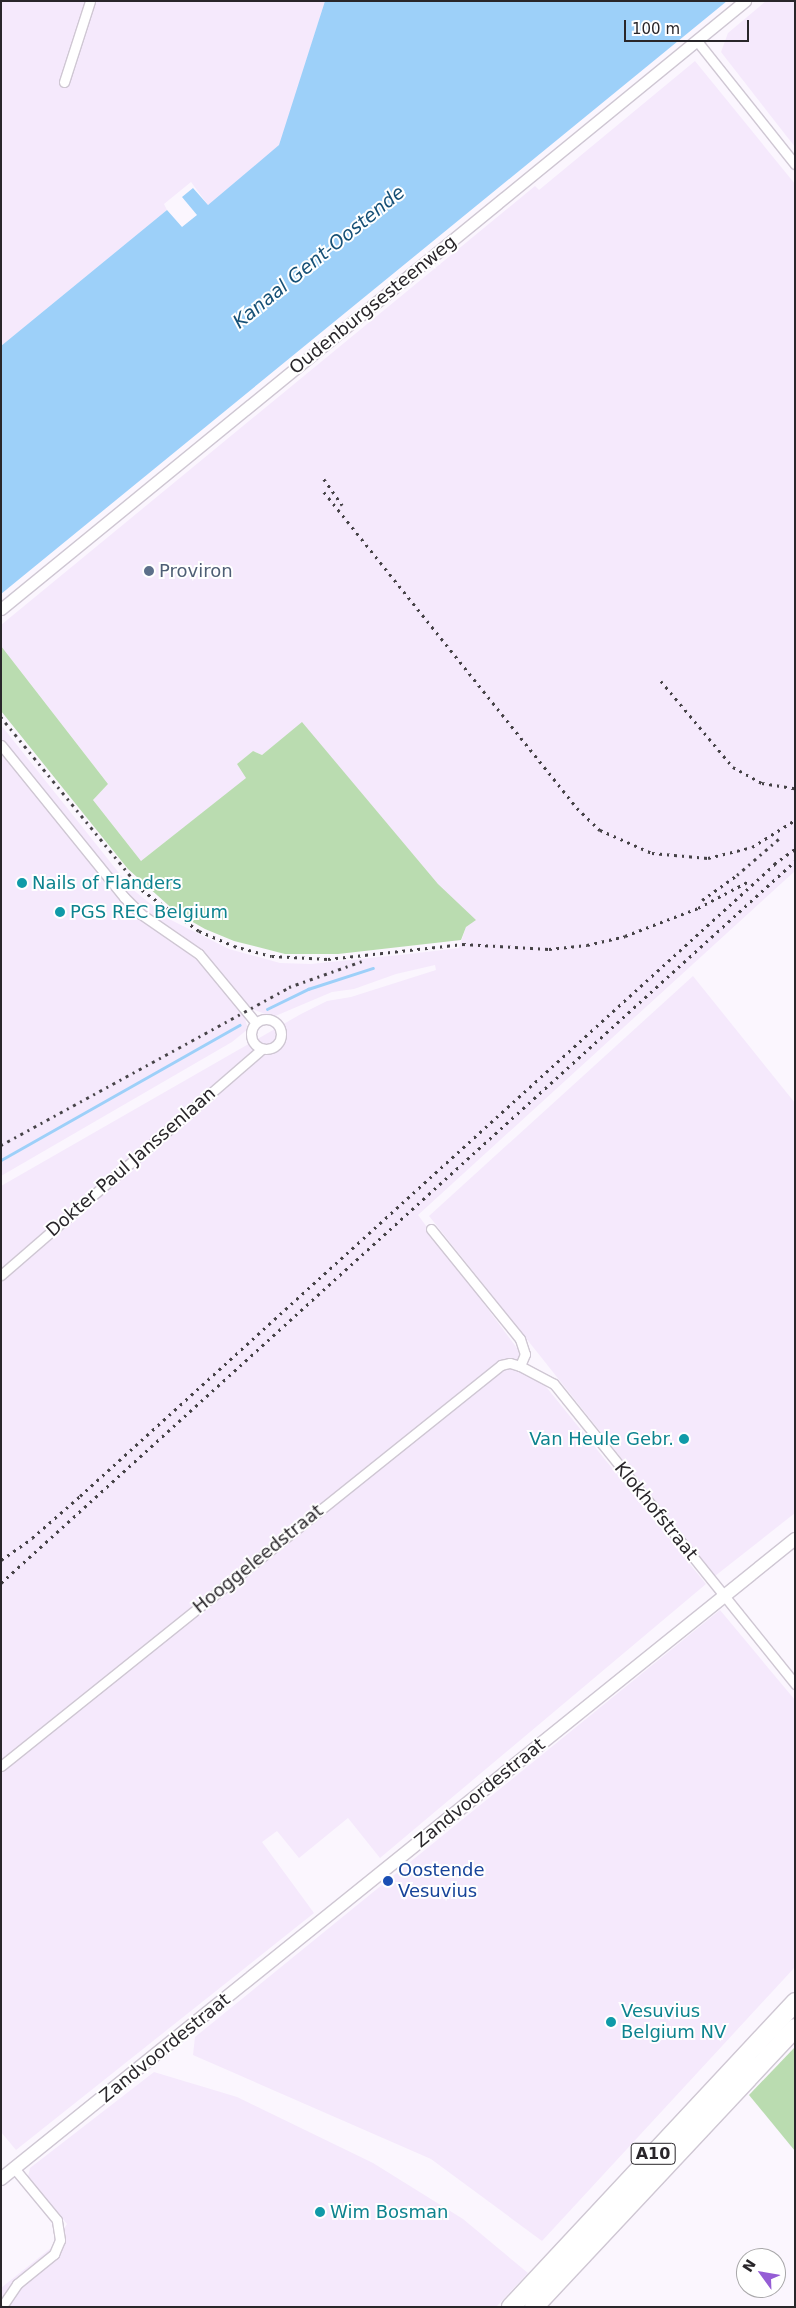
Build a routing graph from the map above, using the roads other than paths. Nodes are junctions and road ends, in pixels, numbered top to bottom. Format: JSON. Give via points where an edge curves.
{"nodes":[{"id":1,"x":90,"y":1,"type":"edge"},
{"id":2,"x":745,"y":1,"type":"edge"},
{"id":3,"x":697,"y":40,"type":"junction"},
{"id":4,"x":64,"y":82,"type":"dead end"},
{"id":5,"x":795,"y":164,"type":"edge"},
{"id":6,"x":1,"y":608,"type":"edge"},
{"id":7,"x":1,"y":745,"type":"edge"},
{"id":8,"x":256,"y":1023,"type":"junction"},
{"id":9,"x":262,"y":1049,"type":"junction"},
{"id":10,"x":431,"y":1229,"type":"dead end"},
{"id":11,"x":1,"y":1275,"type":"edge"},
{"id":12,"x":520,"y":1366,"type":"junction"},
{"id":13,"x":795,"y":1539,"type":"edge"},
{"id":14,"x":724,"y":1596,"type":"junction"},
{"id":15,"x":795,"y":1684,"type":"edge"},
{"id":16,"x":1,"y":1766,"type":"edge"},
{"id":17,"x":795,"y":2002,"type":"edge"},
{"id":18,"x":795,"y":2028,"type":"edge"},
{"id":19,"x":14,"y":2169,"type":"junction"},
{"id":20,"x":1,"y":2180,"type":"edge"},
{"id":21,"x":5,"y":2302,"type":"dead end"},
{"id":22,"x":510,"y":2307,"type":"edge"},
{"id":23,"x":534,"y":2307,"type":"edge"}],
"edges":[{"from":1,"to":4,"type":"street"},
{"from":2,"to":3,"type":"street","name":"Oudenburgsesteenweg"},
{"from":3,"to":5,"type":"street"},
{"from":3,"to":6,"type":"street","name":"Oudenburgsesteenweg"},
{"from":7,"to":8,"type":"street","via":[[124,897],[141,914],[199,954]]},
{"from":8,"to":9,"type":"street","via":[[251,1038]]},
{"from":8,"to":9,"type":"street","name":"Dokter Paul Janssenlaan","via":[[272,1020],[280,1029],[279,1042],[268,1050]]},
{"from":9,"to":11,"type":"street","name":"Dokter Paul Janssenlaan"},
{"from":10,"to":12,"type":"street","via":[[520,1339],[525,1354]]},
{"from":12,"to":14,"type":"street","name":"Klokhofstraat","via":[[554,1384]]},
{"from":12,"to":16,"type":"street","name":"Hooggeleedstraat","via":[[501,1365]]},
{"from":13,"to":14,"type":"main road","name":"Zandvoordestraat"},
{"from":14,"to":15,"type":"street","name":"Klokhofstraat"},
{"from":14,"to":19,"type":"main road","name":"Zandvoordestraat"},
{"from":17,"to":22,"type":"highway","number":"A10"},
{"from":18,"to":23,"type":"highway","number":"A10"},
{"from":19,"to":20,"type":"main road","name":"Zandvoordestraat"},
{"from":19,"to":21,"type":"street","via":[[58,2220],[60,2240],[54,2254],[17,2284]]}]}
